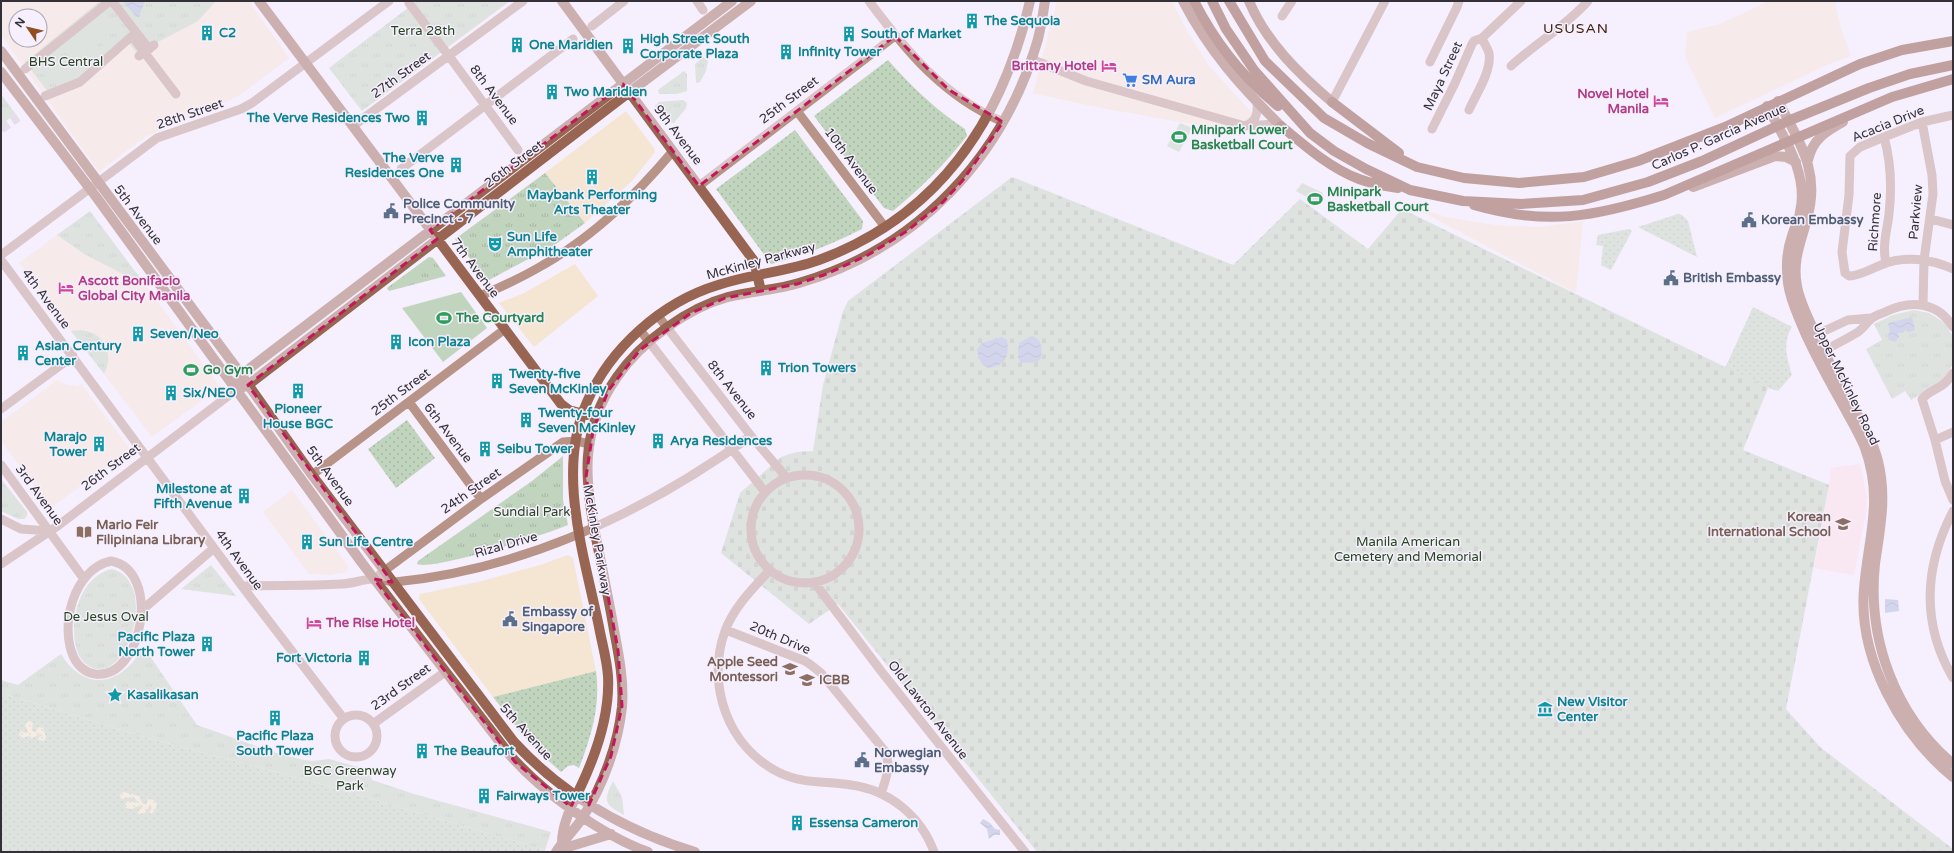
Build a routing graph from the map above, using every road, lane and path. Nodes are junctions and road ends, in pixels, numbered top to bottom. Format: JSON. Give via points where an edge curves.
{"nodes":[{"id":1,"x":111,"y":1,"type":"edge"},
{"id":2,"x":259,"y":1,"type":"edge"},
{"id":3,"x":390,"y":1,"type":"edge"},
{"id":4,"x":522,"y":1,"type":"edge"},
{"id":5,"x":562,"y":1,"type":"edge"},
{"id":6,"x":624,"y":1,"type":"edge"},
{"id":7,"x":697,"y":1,"type":"edge"},
{"id":8,"x":732,"y":1,"type":"edge"},
{"id":9,"x":751,"y":1,"type":"edge"},
{"id":10,"x":869,"y":1,"type":"edge"},
{"id":11,"x":1030,"y":1,"type":"edge"},
{"id":12,"x":1045,"y":1,"type":"edge"},
{"id":13,"x":1183,"y":1,"type":"edge"},
{"id":14,"x":1194,"y":1,"type":"edge"},
{"id":15,"x":1212,"y":1,"type":"edge"},
{"id":16,"x":1229,"y":1,"type":"edge"},
{"id":17,"x":1249,"y":1,"type":"edge"},
{"id":18,"x":1292,"y":1,"type":"edge"},
{"id":19,"x":1385,"y":1,"type":"edge"},
{"id":20,"x":1459,"y":1,"type":"edge"},
{"id":21,"x":1521,"y":1,"type":"edge"},
{"id":22,"x":1588,"y":1,"type":"edge"},
{"id":23,"x":409,"y":3,"type":"dead end"},
{"id":24,"x":703,"y":10,"type":"dead end"},
{"id":25,"x":1282,"y":16,"type":"dead end"},
{"id":26,"x":592,"y":26,"type":"dead end"},
{"id":27,"x":895,"y":36,"type":"junction"},
{"id":28,"x":1482,"y":38,"type":"junction"},
{"id":29,"x":573,"y":39,"type":"dead end"},
{"id":30,"x":1953,"y":41,"type":"edge"},
{"id":31,"x":1,"y":51,"type":"edge"},
{"id":32,"x":447,"y":54,"type":"junction"},
{"id":33,"x":139,"y":56,"type":"dead end"},
{"id":34,"x":1031,"y":59,"type":"junction"},
{"id":35,"x":1430,"y":62,"type":"dead end"},
{"id":36,"x":306,"y":64,"type":"junction"},
{"id":37,"x":1953,"y":65,"type":"edge"},
{"id":38,"x":1511,"y":66,"type":"dead end"},
{"id":39,"x":25,"y":69,"type":"dead end"},
{"id":40,"x":1,"y":72,"type":"edge"},
{"id":41,"x":1953,"y":79,"type":"edge"},
{"id":42,"x":626,"y":88,"type":"junction"},
{"id":43,"x":176,"y":94,"type":"dead end"},
{"id":44,"x":45,"y":96,"type":"dead end"},
{"id":45,"x":1778,"y":101,"type":"junction"},
{"id":46,"x":1257,"y":102,"type":"junction"},
{"id":47,"x":1332,"y":102,"type":"junction"},
{"id":48,"x":1878,"y":103,"type":"junction"},
{"id":49,"x":485,"y":105,"type":"junction"},
{"id":50,"x":1768,"y":106,"type":"junction"},
{"id":51,"x":1469,"y":110,"type":"dead end"},
{"id":52,"x":797,"y":111,"type":"junction"},
{"id":53,"x":988,"y":115,"type":"junction"},
{"id":54,"x":1953,"y":115,"type":"edge"},
{"id":55,"x":1788,"y":121,"type":"junction"},
{"id":56,"x":1003,"y":122,"type":"junction"},
{"id":57,"x":1922,"y":122,"type":"junction"},
{"id":58,"x":353,"y":126,"type":"junction"},
{"id":59,"x":1245,"y":126,"type":"junction"},
{"id":60,"x":1281,"y":126,"type":"junction"},
{"id":61,"x":1778,"y":126,"type":"junction"},
{"id":62,"x":1432,"y":129,"type":"dead end"},
{"id":63,"x":1310,"y":133,"type":"junction"},
{"id":64,"x":1797,"y":137,"type":"junction"},
{"id":65,"x":1884,"y":137,"type":"junction"},
{"id":66,"x":1786,"y":142,"type":"junction"},
{"id":67,"x":518,"y":150,"type":"dead end"},
{"id":68,"x":673,"y":151,"type":"junction"},
{"id":69,"x":1808,"y":160,"type":"junction"},
{"id":70,"x":1796,"y":162,"type":"junction"},
{"id":71,"x":1417,"y":167,"type":"junction"},
{"id":72,"x":401,"y":169,"type":"dead end"},
{"id":73,"x":98,"y":182,"type":"junction"},
{"id":74,"x":699,"y":186,"type":"junction"},
{"id":75,"x":89,"y":188,"type":"junction"},
{"id":76,"x":1410,"y":190,"type":"junction"},
{"id":77,"x":1664,"y":195,"type":"junction"},
{"id":78,"x":1449,"y":198,"type":"junction"},
{"id":79,"x":1931,"y":219,"type":"junction"},
{"id":80,"x":1953,"y":225,"type":"edge"},
{"id":81,"x":885,"y":227,"type":"junction"},
{"id":82,"x":430,"y":230,"type":"junction"},
{"id":83,"x":437,"y":239,"type":"junction"},
{"id":84,"x":1,"y":255,"type":"edge"},
{"id":85,"x":1,"y":260,"type":"edge"},
{"id":86,"x":1924,"y":260,"type":"junction"},
{"id":87,"x":1886,"y":263,"type":"junction"},
{"id":88,"x":1953,"y":270,"type":"edge"},
{"id":89,"x":758,"y":276,"type":"junction"},
{"id":90,"x":761,"y":291,"type":"junction"},
{"id":91,"x":480,"y":296,"type":"junction"},
{"id":92,"x":1923,"y":305,"type":"junction"},
{"id":93,"x":658,"y":316,"type":"junction"},
{"id":94,"x":1872,"y":318,"type":"junction"},
{"id":95,"x":1953,"y":327,"type":"edge"},
{"id":96,"x":667,"y":328,"type":"junction"},
{"id":97,"x":505,"y":329,"type":"junction"},
{"id":98,"x":640,"y":330,"type":"junction"},
{"id":99,"x":1812,"y":337,"type":"junction"},
{"id":100,"x":649,"y":342,"type":"junction"},
{"id":101,"x":1820,"y":353,"type":"junction"},
{"id":102,"x":73,"y":356,"type":"junction"},
{"id":103,"x":1953,"y":373,"type":"edge"},
{"id":104,"x":241,"y":375,"type":"junction"},
{"id":105,"x":248,"y":385,"type":"junction"},
{"id":106,"x":236,"y":390,"type":"junction"},
{"id":107,"x":408,"y":402,"type":"junction"},
{"id":108,"x":1,"y":409,"type":"edge"},
{"id":109,"x":582,"y":414,"type":"junction"},
{"id":110,"x":596,"y":417,"type":"junction"},
{"id":111,"x":1953,"y":432,"type":"edge"},
{"id":112,"x":751,"y":436,"type":"junction"},
{"id":113,"x":1935,"y":440,"type":"junction"},
{"id":114,"x":576,"y":441,"type":"junction"},
{"id":115,"x":590,"y":444,"type":"junction"},
{"id":116,"x":732,"y":450,"type":"junction"},
{"id":117,"x":147,"y":457,"type":"junction"},
{"id":118,"x":1,"y":465,"type":"edge"},
{"id":119,"x":312,"y":475,"type":"junction"},
{"id":120,"x":787,"y":478,"type":"junction"},
{"id":121,"x":1949,"y":479,"type":"edge"},
{"id":122,"x":765,"y":492,"type":"junction"},
{"id":123,"x":481,"y":499,"type":"junction"},
{"id":124,"x":1953,"y":500,"type":"edge"},
{"id":125,"x":1953,"y":511,"type":"edge"},
{"id":126,"x":1,"y":519,"type":"edge"},
{"id":127,"x":594,"y":528,"type":"junction"},
{"id":128,"x":49,"y":531,"type":"junction"},
{"id":129,"x":580,"y":534,"type":"junction"},
{"id":130,"x":1874,"y":546,"type":"junction"},
{"id":131,"x":214,"y":548,"type":"junction"},
{"id":132,"x":1,"y":564,"type":"edge"},
{"id":133,"x":770,"y":570,"type":"junction"},
{"id":134,"x":384,"y":571,"type":"junction"},
{"id":135,"x":84,"y":579,"type":"junction"},
{"id":136,"x":374,"y":579,"type":"junction"},
{"id":137,"x":392,"y":582,"type":"junction"},
{"id":138,"x":814,"y":582,"type":"junction"},
{"id":139,"x":242,"y":586,"type":"junction"},
{"id":140,"x":142,"y":610,"type":"junction"},
{"id":141,"x":726,"y":630,"type":"junction"},
{"id":142,"x":445,"y":672,"type":"junction"},
{"id":143,"x":1953,"y":678,"type":"edge"},
{"id":144,"x":344,"y":719,"type":"junction"},
{"id":145,"x":373,"y":724,"type":"junction"},
{"id":146,"x":1953,"y":764,"type":"edge"},
{"id":147,"x":1953,"y":777,"type":"edge"},
{"id":148,"x":881,"y":794,"type":"junction"},
{"id":149,"x":576,"y":796,"type":"junction"},
{"id":150,"x":589,"y":805,"type":"junction"},
{"id":151,"x":571,"y":807,"type":"junction"},
{"id":152,"x":583,"y":816,"type":"junction"},
{"id":153,"x":611,"y":834,"type":"junction"},
{"id":154,"x":559,"y":848,"type":"edge"},
{"id":155,"x":648,"y":852,"type":"edge"},
{"id":156,"x":695,"y":852,"type":"edge"},
{"id":157,"x":934,"y":852,"type":"edge"},
{"id":158,"x":1025,"y":852,"type":"edge"}],
"edges":[{"from":1,"to":33,"type":"street","bridge":true,"via":[[151,47]]},
{"from":1,"to":39,"type":"street"},
{"from":2,"to":36,"type":"main road","name":"7th Avenue"},
{"from":3,"to":36,"type":"street","name":"28th Street"},
{"from":4,"to":32,"type":"street","name":"27th Street"},
{"from":5,"to":42,"type":"main road","name":"9th Avenue"},
{"from":6,"to":26,"type":"street"},
{"from":7,"to":24,"type":"street"},
{"from":8,"to":42,"type":"main road","name":"26th Street"},
{"from":9,"to":42,"type":"main road","name":"26th Street"},
{"from":10,"to":27,"type":"street"},
{"from":11,"to":53,"type":"main road","name":"McKinley Parkway","via":[[1015,57]]},
{"from":12,"to":34,"type":"main road","name":"McKinley Parkway"},
{"from":13,"to":46,"type":"main road","via":[[1196,26],[1218,58]]},
{"from":14,"to":63,"type":"main road","via":[[1218,42],[1241,72]]},
{"from":15,"to":63,"type":"main road","name":"Carlos P. Garcia Avenue","via":[[1226,29],[1254,70]]},
{"from":16,"to":71,"type":"main road","name":"Carlos P. Garcia Avenue","via":[[1265,61],[1324,118],[1367,143]]},
{"from":17,"to":47,"type":"main road","via":[[1288,62]]},
{"from":18,"to":25,"type":"street"},
{"from":19,"to":47,"type":"street"},
{"from":20,"to":35,"type":"street"},
{"from":21,"to":28,"type":"street","name":"Maya Street"},
{"from":22,"to":38,"type":"street","via":[[1577,14],[1528,50]]},
{"from":23,"to":32,"type":"street","name":"8th Avenue"},
{"from":27,"to":52,"type":"street","name":"25th Street"},
{"from":27,"to":53,"type":"street","via":[[932,76]]},
{"from":28,"to":51,"type":"street","via":[[1489,60],[1485,76]]},
{"from":28,"to":62,"type":"street","name":"Maya Street","via":[[1472,44]]},
{"from":29,"to":49,"type":"street"},
{"from":30,"to":45,"type":"main road","name":"Carlos P. Garcia Avenue","via":[[1902,50],[1860,64]]},
{"from":31,"to":73,"type":"main road","name":"5th Avenue"},
{"from":32,"to":49,"type":"street","name":"8th Avenue"},
{"from":32,"to":58,"type":"street","name":"27th Street"},
{"from":34,"to":56,"type":"main road","name":"McKinley Parkway","via":[[1019,92]]},
{"from":34,"to":59,"type":"street","via":[[1086,81]]},
{"from":36,"to":58,"type":"main road","name":"7th Avenue"},
{"from":36,"to":73,"type":"street","name":"28th Street","via":[[242,109],[157,138]]},
{"from":37,"to":55,"type":"main road","name":"Carlos P. Garcia Avenue","via":[[1910,74]]},
{"from":40,"to":75,"type":"main road","name":"5th Avenue"},
{"from":41,"to":48,"type":"main road","via":[[1912,90]]},
{"from":42,"to":68,"type":"main road","name":"9th Avenue"},
{"from":42,"to":82,"type":"main road","name":"26th Street"},
{"from":42,"to":83,"type":"main road","name":"26th Street"},
{"from":43,"to":44,"type":"street","via":[[132,36],[80,82]]},
{"from":45,"to":50,"type":"main road","name":"Carlos P. Garcia Avenue"},
{"from":45,"to":55,"type":"main road","name":"Upper McKinley Road"},
{"from":46,"to":59,"type":"street","via":[[1257,116],[1251,124]]},
{"from":46,"to":60,"type":"main road"},
{"from":47,"to":71,"type":"main road"},
{"from":48,"to":64,"type":"main road"},
{"from":48,"to":69,"type":"main road","via":[[1822,134],[1814,143]]},
{"from":49,"to":67,"type":"street","name":"8th Avenue"},
{"from":49,"to":72,"type":"street"},
{"from":50,"to":61,"type":"main road","name":"Upper McKinley Road"},
{"from":50,"to":71,"type":"main road","name":"Carlos P. Garcia Avenue","via":[[1689,142],[1584,177],[1519,183],[1464,178]]},
{"from":52,"to":74,"type":"street","name":"25th Street"},
{"from":52,"to":81,"type":"street","name":"10th Avenue"},
{"from":53,"to":56,"type":"street"},
{"from":53,"to":81,"type":"main road","name":"McKinley Parkway","via":[[962,156],[932,190]]},
{"from":54,"to":57,"type":"street","name":"Acacia Drive"},
{"from":55,"to":61,"type":"main road","name":"Carlos P. Garcia Avenue"},
{"from":55,"to":64,"type":"main road","name":"Upper McKinley Road"},
{"from":56,"to":90,"type":"main road","name":"McKinley Parkway","via":[[963,180],[943,202],[907,231],[868,255],[824,275],[797,284]]},
{"from":57,"to":65,"type":"street","name":"Acacia Drive"},
{"from":57,"to":79,"type":"street","name":"Parkview","via":[[1932,175]]},
{"from":58,"to":82,"type":"main road","name":"7th Avenue"},
{"from":59,"to":60,"type":"street"},
{"from":60,"to":76,"type":"main road","via":[[1318,155],[1354,177],[1370,183]]},
{"from":61,"to":66,"type":"main road","name":"Upper McKinley Road"},
{"from":61,"to":78,"type":"main road","name":"Carlos P. Garcia Avenue","via":[[1702,161],[1648,182],[1583,200],[1521,204]]},
{"from":63,"to":76,"type":"main road","name":"Carlos P. Garcia Avenue","via":[[1334,151]]},
{"from":64,"to":66,"type":"main road"},
{"from":64,"to":69,"type":"main road","name":"Upper McKinley Road"},
{"from":65,"to":87,"type":"street","name":"Richmore","via":[[1890,158],[1891,177],[1889,214],[1883,247]]},
{"from":65,"to":87,"type":"street","name":"Acacia Drive","via":[[1860,147],[1850,156],[1850,195],[1842,252],[1846,273],[1849,276]]},
{"from":66,"to":70,"type":"main road","name":"Upper McKinley Road"},
{"from":66,"to":77,"type":"main road"},
{"from":68,"to":74,"type":"main road","name":"9th Avenue"},
{"from":68,"to":91,"type":"street","via":[[643,186],[604,223],[543,265]]},
{"from":69,"to":99,"type":"main road","name":"Upper McKinley Road","via":[[1811,176],[1810,208],[1798,247],[1796,274]]},
{"from":70,"to":77,"type":"main road","via":[[1786,157],[1775,156]]},
{"from":70,"to":99,"type":"main road","name":"Upper McKinley Road","via":[[1801,180],[1802,202],[1790,245],[1787,277],[1791,298]]},
{"from":73,"to":75,"type":"street","name":"28th Street"},
{"from":73,"to":104,"type":"main road","name":"5th Avenue"},
{"from":74,"to":89,"type":"main road","name":"9th Avenue","via":[[754,261]]},
{"from":75,"to":84,"type":"street","name":"28th Street"},
{"from":75,"to":106,"type":"main road","name":"5th Avenue"},
{"from":76,"to":78,"type":"main road","name":"Carlos P. Garcia Avenue"},
{"from":77,"to":78,"type":"main road","via":[[1602,213],[1557,218],[1517,216]]},
{"from":79,"to":80,"type":"street"},
{"from":79,"to":86,"type":"street","name":"Parkview"},
{"from":81,"to":89,"type":"main road","name":"McKinley Parkway","via":[[819,260]]},
{"from":82,"to":83,"type":"main road","name":"7th Avenue"},
{"from":82,"to":104,"type":"main road","name":"26th Street"},
{"from":83,"to":91,"type":"main road","name":"7th Avenue"},
{"from":83,"to":105,"type":"main road","name":"26th Street"},
{"from":85,"to":102,"type":"street","name":"4th Avenue"},
{"from":86,"to":87,"type":"street","name":"Acacia Drive","via":[[1907,259]]},
{"from":86,"to":88,"type":"street","name":"Acacia Drive","via":[[1936,262]]},
{"from":86,"to":92,"type":"street","name":"Parkview"},
{"from":89,"to":90,"type":"main road","name":"9th Avenue"},
{"from":89,"to":93,"type":"main road","name":"McKinley Parkway","via":[[706,288]]},
{"from":90,"to":96,"type":"main road","name":"McKinley Parkway","via":[[725,298],[691,313]]},
{"from":91,"to":97,"type":"main road","name":"7th Avenue"},
{"from":92,"to":94,"type":"street","via":[[1905,304]]},
{"from":92,"to":95,"type":"street","via":[[1943,316]]},
{"from":93,"to":96,"type":"street","name":"8th Avenue"},
{"from":93,"to":98,"type":"main road","name":"McKinley Parkway"},
{"from":94,"to":99,"type":"street","via":[[1852,318]]},
{"from":94,"to":101,"type":"street","via":[[1858,332]]},
{"from":96,"to":100,"type":"main road","name":"McKinley Parkway"},
{"from":96,"to":112,"type":"street","name":"8th Avenue"},
{"from":97,"to":107,"type":"street","name":"25th Street"},
{"from":97,"to":109,"type":"main road","name":"7th Avenue","via":[[561,404]]},
{"from":98,"to":100,"type":"street"},
{"from":98,"to":109,"type":"main road","name":"McKinley Parkway","via":[[617,354],[596,382]]},
{"from":99,"to":101,"type":"main road","name":"Upper McKinley Road"},
{"from":100,"to":110,"type":"main road","name":"McKinley Parkway","via":[[619,375]]},
{"from":100,"to":116,"type":"street"},
{"from":101,"to":130,"type":"main road","name":"Upper McKinley Road","via":[[1865,447],[1874,491]]},
{"from":102,"to":108,"type":"street"},
{"from":102,"to":117,"type":"street","name":"4th Avenue"},
{"from":103,"to":113,"type":"street","via":[[1941,388],[1922,399]]},
{"from":104,"to":105,"type":"main road","name":"5th Avenue"},
{"from":104,"to":106,"type":"main road"},
{"from":105,"to":106,"type":"main road","name":"26th Street"},
{"from":105,"to":119,"type":"main road","name":"5th Avenue"},
{"from":106,"to":117,"type":"street","name":"26th Street"},
{"from":106,"to":136,"type":"main road","name":"5th Avenue"},
{"from":107,"to":119,"type":"street","name":"25th Street"},
{"from":107,"to":123,"type":"street","name":"6th Avenue"},
{"from":109,"to":110,"type":"main road","name":"7th Avenue"},
{"from":109,"to":114,"type":"main road","name":"McKinley Parkway"},
{"from":110,"to":115,"type":"main road","name":"McKinley Parkway"},
{"from":111,"to":113,"type":"street"},
{"from":112,"to":116,"type":"street","name":"Rizal Drive"},
{"from":112,"to":120,"type":"street","name":"8th Avenue"},
{"from":113,"to":121,"type":"street"},
{"from":114,"to":115,"type":"street","name":"24th Street"},
{"from":114,"to":123,"type":"street","name":"24th Street","via":[[563,442]]},
{"from":114,"to":129,"type":"main road","name":"McKinley Parkway","via":[[572,477]]},
{"from":115,"to":127,"type":"main road","name":"McKinley Parkway","via":[[586,477]]},
{"from":116,"to":122,"type":"street"},
{"from":116,"to":127,"type":"street","name":"Rizal Drive","via":[[657,497]]},
{"from":117,"to":128,"type":"street","name":"26th Street"},
{"from":117,"to":131,"type":"street","name":"4th Avenue"},
{"from":118,"to":128,"type":"street","name":"3rd Avenue"},
{"from":119,"to":134,"type":"main road","name":"5th Avenue"},
{"from":120,"to":122,"type":"street"},
{"from":120,"to":138,"type":"street","via":[[804,474],[830,480],[844,491],[857,514],[858,540],[849,560],[834,574]]},
{"from":121,"to":124,"type":"street"},
{"from":122,"to":133,"type":"street","via":[[754,511],[751,532],[757,553]]},
{"from":123,"to":134,"type":"street","name":"24th Street"},
{"from":125,"to":143,"type":"street","via":[[1934,557],[1930,594],[1933,627]]},
{"from":126,"to":128,"type":"street","via":[[21,529]]},
{"from":127,"to":129,"type":"street","name":"Rizal Drive"},
{"from":127,"to":150,"type":"main road","name":"McKinley Parkway","via":[[618,650],[622,676],[622,706],[611,756]]},
{"from":128,"to":132,"type":"street","name":"26th Street"},
{"from":128,"to":135,"type":"street","name":"3rd Avenue"},
{"from":129,"to":137,"type":"street","name":"Rizal Drive","via":[[498,562],[447,574]]},
{"from":129,"to":149,"type":"main road","name":"McKinley Parkway","via":[[608,676],[603,727],[596,752]]},
{"from":130,"to":146,"type":"main road","name":"Upper McKinley Road","via":[[1874,607],[1883,659],[1906,707],[1928,739]]},
{"from":130,"to":147,"type":"main road","name":"Upper McKinley Road","via":[[1864,591],[1865,624],[1881,680],[1914,739]]},
{"from":131,"to":139,"type":"street","name":"4th Avenue"},
{"from":131,"to":140,"type":"street"},
{"from":133,"to":138,"type":"street","via":[[790,581]]},
{"from":133,"to":141,"type":"street","via":[[744,598]]},
{"from":134,"to":136,"type":"street","name":"24th Street"},
{"from":134,"to":137,"type":"main road","name":"5th Avenue"},
{"from":135,"to":140,"type":"street","via":[[104,563],[117,562],[131,573],[136,582]]},
{"from":135,"to":140,"type":"street","via":[[71,608],[68,630],[73,655],[86,671],[101,674],[122,663],[130,654],[138,633]]},
{"from":136,"to":137,"type":"street","name":"Rizal Drive"},
{"from":136,"to":139,"type":"street","name":"Rizal Drive","via":[[341,584]]},
{"from":136,"to":142,"type":"main road","name":"5th Avenue"},
{"from":137,"to":149,"type":"main road","name":"5th Avenue","via":[[514,742],[535,764]]},
{"from":138,"to":158,"type":"street","name":"Old Lawton Avenue","via":[[881,671]]},
{"from":139,"to":144,"type":"street","name":"4th Avenue"},
{"from":141,"to":148,"type":"street","name":"20th Drive","via":[[805,661],[820,673],[884,750],[888,767]]},
{"from":141,"to":148,"type":"street","via":[[718,662],[720,698],[726,715],[746,748],[766,766],[791,778],[814,783],[859,786]]},
{"from":142,"to":145,"type":"street","name":"23rd Street"},
{"from":142,"to":151,"type":"main road","name":"5th Avenue","via":[[515,762]]},
{"from":144,"to":145,"type":"street","via":[[356,715],[368,719]]},
{"from":144,"to":145,"type":"street","via":[[336,730],[337,744],[346,754],[352,756],[366,754],[375,744],[377,737]]},
{"from":148,"to":157,"type":"street","via":[[903,807],[915,819],[928,837]]},
{"from":149,"to":150,"type":"main road","name":"5th Avenue"},
{"from":149,"to":151,"type":"main road","name":"McKinley Parkway"},
{"from":150,"to":152,"type":"main road","name":"McKinley Parkway"},
{"from":150,"to":156,"type":"main road","name":"5th Avenue","via":[[620,822]]},
{"from":151,"to":152,"type":"main road","name":"5th Avenue"},
{"from":151,"to":154,"type":"main road","name":"McKinley Parkway"},
{"from":152,"to":153,"type":"main road","name":"5th Avenue"},
{"from":152,"to":154,"type":"main road","name":"McKinley Parkway"},
{"from":153,"to":154,"type":"main road"},
{"from":153,"to":155,"type":"main road","name":"5th Avenue"}]}
